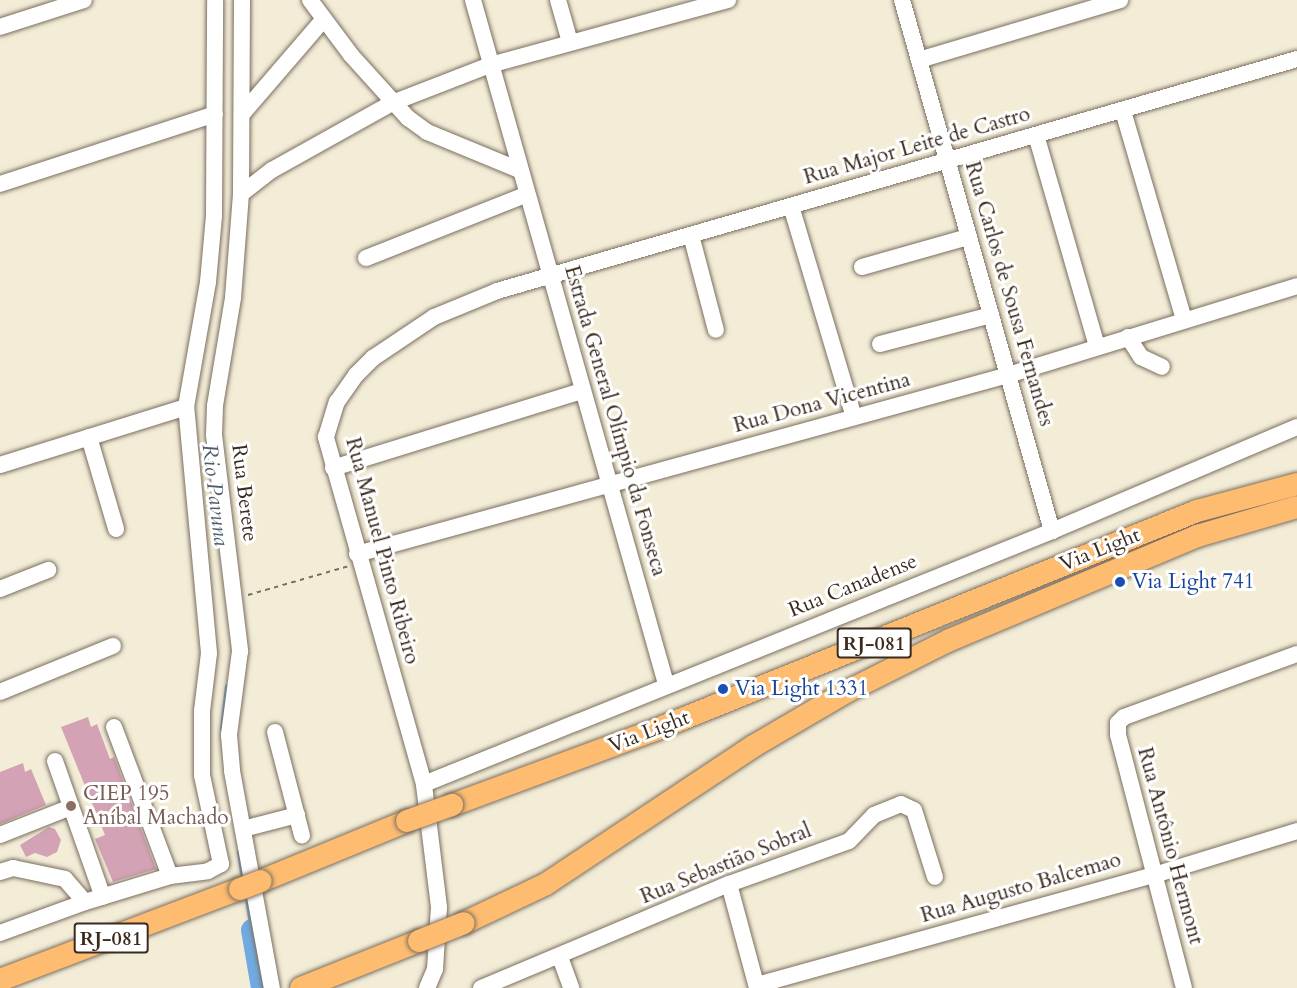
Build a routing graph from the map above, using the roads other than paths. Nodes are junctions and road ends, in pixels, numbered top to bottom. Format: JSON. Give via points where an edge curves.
{"nodes":[{"id":1,"x":84,"y":0,"type":"edge"},
{"id":2,"x":215,"y":0,"type":"edge"},
{"id":3,"x":242,"y":0,"type":"edge"},
{"id":4,"x":310,"y":0,"type":"edge"},
{"id":5,"x":473,"y":0,"type":"edge"},
{"id":6,"x":558,"y":0,"type":"edge"},
{"id":7,"x":728,"y":0,"type":"edge"},
{"id":8,"x":902,"y":0,"type":"edge"},
{"id":9,"x":1120,"y":0,"type":"edge"},
{"id":10,"x":323,"y":20,"type":"junction"},
{"id":11,"x":0,"y":27,"type":"edge"},
{"id":12,"x":570,"y":42,"type":"junction"},
{"id":13,"x":1297,"y":59,"type":"edge"},
{"id":14,"x":919,"y":60,"type":"junction"},
{"id":15,"x":490,"y":65,"type":"junction"},
{"id":16,"x":392,"y":103,"type":"junction"},
{"id":17,"x":1123,"y":111,"type":"junction"},
{"id":18,"x":243,"y":113,"type":"junction"},
{"id":19,"x":215,"y":114,"type":"junction"},
{"id":20,"x":1036,"y":135,"type":"junction"},
{"id":21,"x":948,"y":160,"type":"junction"},
{"id":22,"x":519,"y":170,"type":"junction"},
{"id":23,"x":0,"y":184,"type":"edge"},
{"id":24,"x":241,"y":194,"type":"junction"},
{"id":25,"x":525,"y":195,"type":"junction"},
{"id":26,"x":791,"y":206,"type":"junction"},
{"id":27,"x":691,"y":235,"type":"junction"},
{"id":28,"x":968,"y":237,"type":"junction"},
{"id":29,"x":366,"y":258,"type":"dead end"},
{"id":30,"x":862,"y":267,"type":"dead end"},
{"id":31,"x":550,"y":276,"type":"junction"},
{"id":32,"x":1297,"y":286,"type":"edge"},
{"id":33,"x":991,"y":315,"type":"junction"},
{"id":34,"x":1184,"y":320,"type":"junction"},
{"id":35,"x":716,"y":330,"type":"dead end"},
{"id":36,"x":1128,"y":337,"type":"junction"},
{"id":37,"x":880,"y":344,"type":"dead end"},
{"id":38,"x":1097,"y":346,"type":"junction"},
{"id":39,"x":1162,"y":367,"type":"dead end"},
{"id":40,"x":1008,"y":375,"type":"junction"},
{"id":41,"x":582,"y":391,"type":"junction"},
{"id":42,"x":186,"y":407,"type":"junction"},
{"id":43,"x":854,"y":417,"type":"junction"},
{"id":44,"x":1297,"y":427,"type":"edge"},
{"id":45,"x":88,"y":437,"type":"junction"},
{"id":46,"x":0,"y":465,"type":"edge"},
{"id":47,"x":333,"y":468,"type":"junction"},
{"id":48,"x":611,"y":483,"type":"junction"},
{"id":49,"x":1297,"y":484,"type":"edge"},
{"id":50,"x":1297,"y":507,"type":"edge"},
{"id":51,"x":116,"y":529,"type":"dead end"},
{"id":52,"x":1052,"y":531,"type":"junction"},
{"id":53,"x":358,"y":558,"type":"junction"},
{"id":54,"x":48,"y":570,"type":"dead end"},
{"id":55,"x":0,"y":589,"type":"edge"},
{"id":56,"x":114,"y":646,"type":"dead end"},
{"id":57,"x":1297,"y":654,"type":"edge"},
{"id":58,"x":666,"y":684,"type":"junction"},
{"id":59,"x":0,"y":692,"type":"edge"},
{"id":60,"x":114,"y":727,"type":"dead end"},
{"id":61,"x":275,"y":732,"type":"dead end"},
{"id":62,"x":55,"y":761,"type":"dead end"},
{"id":63,"x":424,"y":784,"type":"junction"},
{"id":64,"x":71,"y":807,"type":"junction"},
{"id":65,"x":297,"y":815,"type":"junction"},
{"id":66,"x":243,"y":829,"type":"junction"},
{"id":67,"x":1297,"y":831,"type":"edge"},
{"id":68,"x":0,"y":834,"type":"edge"},
{"id":69,"x":302,"y":836,"type":"dead end"},
{"id":70,"x":0,"y":872,"type":"edge"},
{"id":71,"x":1154,"y":875,"type":"junction"},
{"id":72,"x":170,"y":876,"type":"junction"},
{"id":73,"x":935,"y":877,"type":"dead end"},
{"id":74,"x":729,"y":884,"type":"junction"},
{"id":75,"x":104,"y":897,"type":"junction"},
{"id":76,"x":85,"y":902,"type":"junction"},
{"id":77,"x":0,"y":933,"type":"edge"},
{"id":78,"x":560,"y":957,"type":"junction"},
{"id":79,"x":0,"y":980,"type":"edge"},
{"id":80,"x":757,"y":987,"type":"edge"},
{"id":81,"x":272,"y":988,"type":"edge"},
{"id":82,"x":301,"y":988,"type":"edge"},
{"id":83,"x":427,"y":988,"type":"edge"},
{"id":84,"x":481,"y":988,"type":"edge"},
{"id":85,"x":571,"y":988,"type":"edge"},
{"id":86,"x":1184,"y":988,"type":"edge"}],
"edges":[{"from":1,"to":11,"type":"street"},
{"from":2,"to":19,"type":"street"},
{"from":3,"to":18,"type":"street","name":"Rua Berete"},
{"from":4,"to":10,"type":"street"},
{"from":5,"to":15,"type":"street","name":"Estrada General Olímpio da Fonseca"},
{"from":6,"to":12,"type":"street"},
{"from":7,"to":12,"type":"street"},
{"from":8,"to":14,"type":"street","name":"Rua Carlos de Sousa Fernandes"},
{"from":9,"to":14,"type":"street"},
{"from":10,"to":16,"type":"street"},
{"from":10,"to":18,"type":"street"},
{"from":12,"to":15,"type":"street"},
{"from":13,"to":17,"type":"street","name":"Rua Major Leite de Castro"},
{"from":14,"to":21,"type":"street","name":"Rua Carlos de Sousa Fernandes"},
{"from":15,"to":16,"type":"street"},
{"from":15,"to":22,"type":"street","name":"Estrada General Olímpio da Fonseca"},
{"from":16,"to":22,"type":"street","via":[[427,132]]},
{"from":16,"to":24,"type":"street","via":[[272,170]]},
{"from":17,"to":20,"type":"street","name":"Rua Major Leite de Castro"},
{"from":17,"to":34,"type":"street"},
{"from":18,"to":24,"type":"street","name":"Rua Berete"},
{"from":19,"to":23,"type":"street"},
{"from":19,"to":42,"type":"street","via":[[208,282]]},
{"from":20,"to":21,"type":"street","name":"Rua Major Leite de Castro"},
{"from":20,"to":38,"type":"street"},
{"from":21,"to":26,"type":"street","name":"Rua Major Leite de Castro"},
{"from":21,"to":28,"type":"street","name":"Rua Carlos de Sousa Fernandes"},
{"from":22,"to":25,"type":"street","name":"Estrada General Olímpio da Fonseca"},
{"from":24,"to":66,"type":"street","name":"Rua Berete","via":[[231,308],[215,406],[218,486],[236,597],[240,651],[229,735]]},
{"from":25,"to":29,"type":"street"},
{"from":25,"to":31,"type":"street","name":"Estrada General Olímpio da Fonseca"},
{"from":26,"to":27,"type":"street","name":"Rua Major Leite de Castro"},
{"from":26,"to":43,"type":"street"},
{"from":27,"to":31,"type":"street","name":"Rua Major Leite de Castro"},
{"from":27,"to":35,"type":"street"},
{"from":28,"to":30,"type":"street"},
{"from":28,"to":33,"type":"street","name":"Rua Carlos de Sousa Fernandes"},
{"from":31,"to":41,"type":"street","name":"Estrada General Olímpio da Fonseca"},
{"from":31,"to":47,"type":"street","name":"Rua Manuel Pinto Ribeiro","via":[[497,291],[434,317],[373,358],[344,390],[329,423],[326,437]]},
{"from":32,"to":34,"type":"street","name":"Rua Dona Vicentina"},
{"from":33,"to":37,"type":"street"},
{"from":33,"to":40,"type":"street","name":"Rua Carlos de Sousa Fernandes"},
{"from":34,"to":36,"type":"street","name":"Rua Dona Vicentina"},
{"from":36,"to":38,"type":"street","name":"Rua Dona Vicentina"},
{"from":36,"to":39,"type":"street","via":[[1141,357]]},
{"from":38,"to":40,"type":"street","name":"Rua Dona Vicentina"},
{"from":40,"to":43,"type":"street","name":"Rua Dona Vicentina"},
{"from":40,"to":52,"type":"street","name":"Rua Carlos de Sousa Fernandes"},
{"from":41,"to":47,"type":"street"},
{"from":41,"to":48,"type":"street","name":"Estrada General Olímpio da Fonseca"},
{"from":42,"to":45,"type":"street"},
{"from":42,"to":72,"type":"street","via":[[209,653],[202,722],[202,776],[221,864],[208,871]]},
{"from":43,"to":48,"type":"street","name":"Rua Dona Vicentina"},
{"from":44,"to":52,"type":"street","name":"Rua Canadense"},
{"from":45,"to":46,"type":"street"},
{"from":45,"to":51,"type":"street"},
{"from":47,"to":53,"type":"street","name":"Rua Manuel Pinto Ribeiro"},
{"from":48,"to":53,"type":"street","name":"Rua Dona Vicentina"},
{"from":48,"to":58,"type":"street","name":"Estrada General Olímpio da Fonseca"},
{"from":49,"to":79,"type":"main road","name":"Via Light","number":"RJ-081","bridge":true,"via":[[1197,511],[666,726],[407,821]]},
{"from":50,"to":82,"type":"main road","name":"Via Light","number":"RJ-081","bridge":true,"via":[[1197,536],[950,640],[848,691],[752,747],[546,884],[464,923]]},
{"from":52,"to":58,"type":"street","name":"Rua Canadense"},
{"from":53,"to":63,"type":"street","name":"Rua Manuel Pinto Ribeiro"},
{"from":54,"to":55,"type":"street"},
{"from":56,"to":59,"type":"street"},
{"from":57,"to":71,"type":"street","name":"Rua Antônio Hermont","via":[[1124,717],[1118,723]]},
{"from":58,"to":63,"type":"street","name":"Rua Canadense"},
{"from":60,"to":72,"type":"street"},
{"from":61,"to":65,"type":"street"},
{"from":62,"to":64,"type":"street"},
{"from":63,"to":83,"type":"street","name":"Rua Manuel Pinto Ribeiro","via":[[439,908],[435,969]]},
{"from":64,"to":68,"type":"street"},
{"from":64,"to":75,"type":"street"},
{"from":65,"to":66,"type":"street"},
{"from":65,"to":69,"type":"street"},
{"from":66,"to":81,"type":"street","name":"Rua Berete"},
{"from":67,"to":71,"type":"street","name":"Rua Augusto Balcemao"},
{"from":70,"to":76,"type":"street","via":[[13,868],[65,879]]},
{"from":71,"to":80,"type":"street","name":"Rua Augusto Balcemao"},
{"from":71,"to":86,"type":"street","name":"Rua Antônio Hermont"},
{"from":72,"to":75,"type":"street"},
{"from":73,"to":74,"type":"street","name":"Rua Sebastião Sobral","via":[[914,810],[901,804],[874,815],[849,841]]},
{"from":74,"to":78,"type":"street","name":"Rua Sebastião Sobral"},
{"from":74,"to":80,"type":"street"},
{"from":75,"to":76,"type":"street"},
{"from":76,"to":77,"type":"street"},
{"from":78,"to":84,"type":"street","name":"Rua Sebastião Sobral"},
{"from":78,"to":85,"type":"street"}]}
